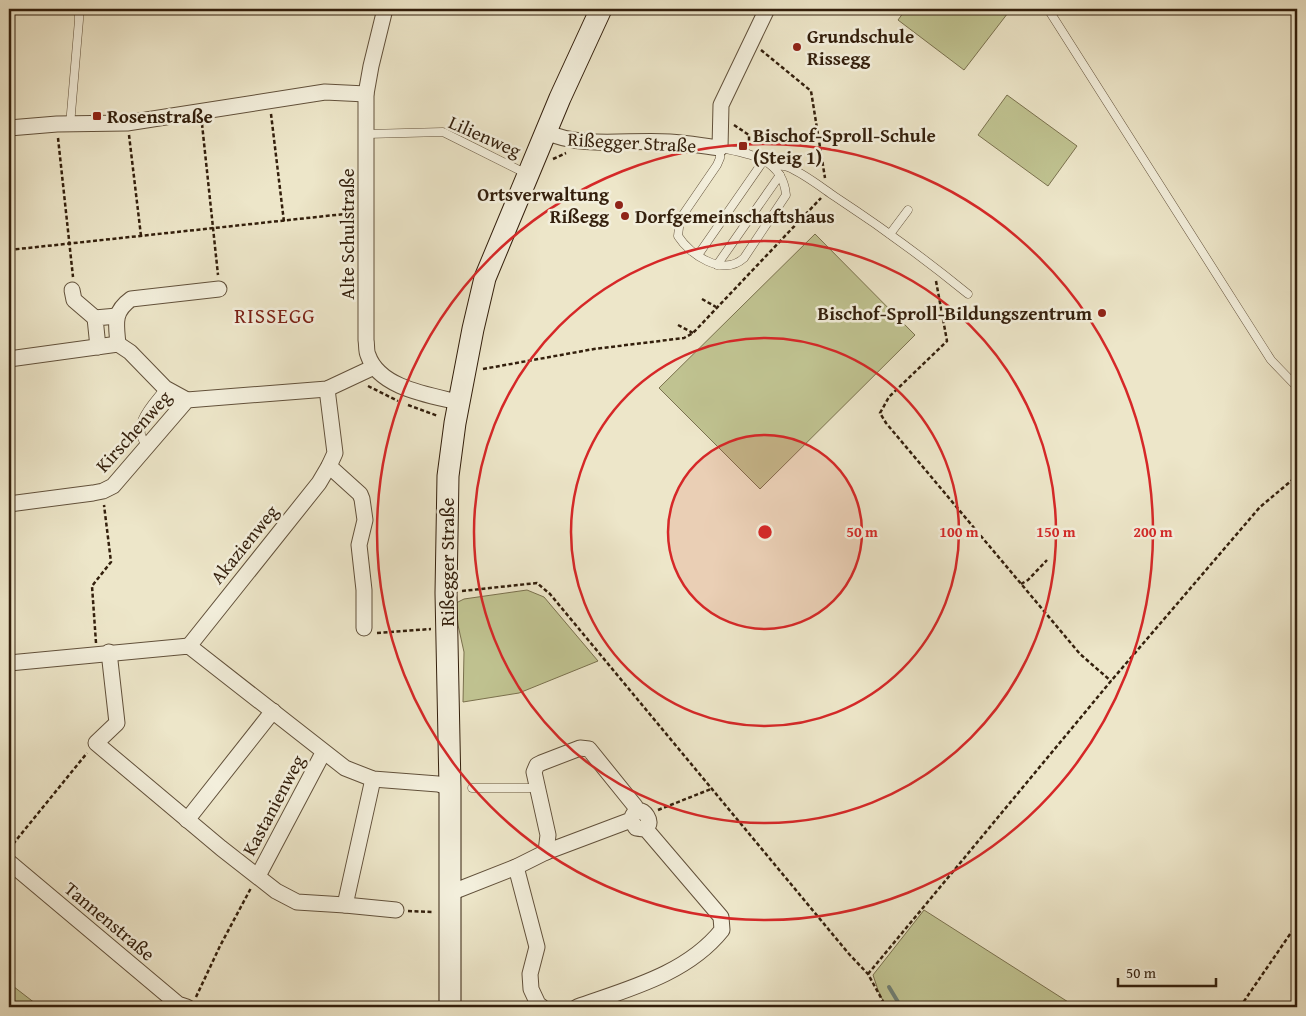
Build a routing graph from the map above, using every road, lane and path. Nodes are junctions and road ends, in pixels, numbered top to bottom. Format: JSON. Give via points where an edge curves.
{"nodes":[{"id":1,"x":79,"y":9,"type":"edge"},
{"id":2,"x":385,"y":9,"type":"edge"},
{"id":3,"x":601,"y":9,"type":"edge"},
{"id":4,"x":767,"y":9,"type":"edge"},
{"id":5,"x":1048,"y":9,"type":"edge"},
{"id":6,"x":751,"y":42,"type":"junction"},
{"id":7,"x":366,"y":94,"type":"junction"},
{"id":8,"x":269,"y":101,"type":"junction"},
{"id":9,"x":200,"y":112,"type":"junction"},
{"id":10,"x":719,"y":116,"type":"junction"},
{"id":11,"x":127,"y":123,"type":"junction"},
{"id":12,"x":63,"y":124,"type":"junction"},
{"id":13,"x":9,"y":128,"type":"edge"},
{"id":14,"x":546,"y":132,"type":"junction"},
{"id":15,"x":367,"y":134,"type":"junction"},
{"id":16,"x":720,"y":148,"type":"junction"},
{"id":17,"x":568,"y":152,"type":"dead end"},
{"id":18,"x":749,"y":153,"type":"junction"},
{"id":19,"x":551,"y":160,"type":"dead end"},
{"id":20,"x":764,"y":160,"type":"junction"},
{"id":21,"x":773,"y":166,"type":"junction"},
{"id":22,"x":529,"y":175,"type":"junction"},
{"id":23,"x":780,"y":175,"type":"junction"},
{"id":24,"x":828,"y":192,"type":"junction"},
{"id":25,"x":908,"y":210,"type":"dead end"},
{"id":26,"x":355,"y":213,"type":"dead end"},
{"id":27,"x":284,"y":222,"type":"junction"},
{"id":28,"x":213,"y":229,"type":"junction"},
{"id":29,"x":890,"y":234,"type":"junction"},
{"id":30,"x":141,"y":236,"type":"junction"},
{"id":31,"x":68,"y":243,"type":"junction"},
{"id":32,"x":9,"y":250,"type":"edge"},
{"id":33,"x":698,"y":255,"type":"junction"},
{"id":34,"x":717,"y":265,"type":"junction"},
{"id":35,"x":933,"y":266,"type":"junction"},
{"id":36,"x":219,"y":289,"type":"joint"},
{"id":37,"x":72,"y":290,"type":"joint"},
{"id":38,"x":968,"y":294,"type":"dead end"},
{"id":39,"x":702,"y":299,"type":"dead end"},
{"id":40,"x":716,"y":307,"type":"junction"},
{"id":41,"x":117,"y":316,"type":"junction"},
{"id":42,"x":95,"y":318,"type":"junction"},
{"id":43,"x":678,"y":325,"type":"dead end"},
{"id":44,"x":693,"y":333,"type":"junction"},
{"id":45,"x":118,"y":344,"type":"junction"},
{"id":46,"x":98,"y":346,"type":"junction"},
{"id":47,"x":9,"y":358,"type":"edge"},
{"id":48,"x":466,"y":366,"type":"junction"},
{"id":49,"x":374,"y":367,"type":"junction"},
{"id":50,"x":1297,"y":387,"type":"edge"},
{"id":51,"x":166,"y":388,"type":"junction"},
{"id":52,"x":327,"y":389,"type":"junction"},
{"id":53,"x":186,"y":400,"type":"junction"},
{"id":54,"x":458,"y":402,"type":"junction"},
{"id":55,"x":147,"y":446,"type":"junction"},
{"id":56,"x":330,"y":466,"type":"junction"},
{"id":57,"x":1297,"y":476,"type":"edge"},
{"id":58,"x":103,"y":491,"type":"junction"},
{"id":59,"x":9,"y":504,"type":"edge"},
{"id":60,"x":1047,"y":560,"type":"dead end"},
{"id":61,"x":1021,"y":584,"type":"junction"},
{"id":62,"x":446,"y":593,"type":"junction"},
{"id":63,"x":432,"y":629,"type":"dead end"},
{"id":64,"x":370,"y":631,"type":"joint"},
{"id":65,"x":188,"y":646,"type":"junction"},
{"id":66,"x":103,"y":653,"type":"junction"},
{"id":67,"x":9,"y":663,"type":"edge"},
{"id":68,"x":1110,"y":681,"type":"junction"},
{"id":69,"x":273,"y":711,"type":"junction"},
{"id":70,"x":96,"y":743,"type":"junction"},
{"id":71,"x":324,"y":753,"type":"junction"},
{"id":72,"x":373,"y":780,"type":"junction"},
{"id":73,"x":450,"y":788,"type":"junction"},
{"id":74,"x":472,"y":788,"type":"dead end"},
{"id":75,"x":538,"y":788,"type":"junction"},
{"id":76,"x":711,"y":789,"type":"junction"},
{"id":77,"x":640,"y":818,"type":"junction"},
{"id":78,"x":187,"y":820,"type":"junction"},
{"id":79,"x":9,"y":849,"type":"edge"},
{"id":80,"x":546,"y":852,"type":"junction"},
{"id":81,"x":9,"y":862,"type":"edge"},
{"id":82,"x":516,"y":867,"type":"junction"},
{"id":83,"x":258,"y":876,"type":"junction"},
{"id":84,"x":450,"y":893,"type":"junction"},
{"id":85,"x":346,"y":905,"type":"junction"},
{"id":86,"x":396,"y":910,"type":"joint"},
{"id":87,"x":434,"y":912,"type":"dead end"},
{"id":88,"x":1297,"y":924,"type":"edge"},
{"id":89,"x":868,"y":974,"type":"junction"},
{"id":90,"x":191,"y":1003,"type":"edge"},
{"id":91,"x":450,"y":1007,"type":"edge"},
{"id":92,"x":542,"y":1007,"type":"edge"},
{"id":93,"x":577,"y":1007,"type":"edge"},
{"id":94,"x":886,"y":1007,"type":"edge"},
{"id":95,"x":1240,"y":1007,"type":"edge"}],
"edges":[{"from":1,"to":12,"type":"lane"},
{"from":2,"to":7,"type":"street","name":"Alte Schulstraße"},
{"from":3,"to":14,"type":"street","name":"Rißegger Straße"},
{"from":4,"to":6,"type":"street"},
{"from":5,"to":50,"type":"lane","via":[[1270,360]]},
{"from":6,"to":10,"type":"street","via":[[721,105]]},
{"from":6,"to":24,"type":"path","via":[[810,91]]},
{"from":7,"to":8,"type":"street","via":[[325,92]]},
{"from":7,"to":15,"type":"street","name":"Alte Schulstraße"},
{"from":8,"to":9,"type":"street"},
{"from":8,"to":27,"type":"path"},
{"from":9,"to":11,"type":"street"},
{"from":9,"to":28,"type":"path"},
{"from":10,"to":16,"type":"street"},
{"from":10,"to":18,"type":"path","via":[[749,135]]},
{"from":11,"to":12,"type":"street"},
{"from":11,"to":30,"type":"path"},
{"from":12,"to":13,"type":"street"},
{"from":12,"to":31,"type":"path"},
{"from":14,"to":16,"type":"street","name":"Rißegger Straße","via":[[560,139],[576,141],[670,142]]},
{"from":14,"to":22,"type":"street","name":"Rißegger Straße"},
{"from":15,"to":22,"type":"lane","name":"Lilienweg","via":[[443,132]]},
{"from":15,"to":49,"type":"street","name":"Alte Schulstraße","via":[[366,340]]},
{"from":16,"to":18,"type":"lane"},
{"from":16,"to":33,"type":"lane","via":[[717,165],[680,219],[678,228],[683,244]]},
{"from":17,"to":19,"type":"path"},
{"from":18,"to":20,"type":"lane"},
{"from":20,"to":21,"type":"lane"},
{"from":20,"to":33,"type":"lane"},
{"from":21,"to":23,"type":"lane"},
{"from":21,"to":24,"type":"lane","via":[[790,168]]},
{"from":22,"to":48,"type":"street","name":"Rißegger Straße","via":[[485,278]]},
{"from":23,"to":34,"type":"lane"},
{"from":23,"to":34,"type":"lane","via":[[786,195],[744,258],[728,266]]},
{"from":24,"to":29,"type":"lane"},
{"from":24,"to":40,"type":"path"},
{"from":25,"to":29,"type":"lane"},
{"from":26,"to":27,"type":"path"},
{"from":27,"to":28,"type":"path"},
{"from":28,"to":30,"type":"path"},
{"from":28,"to":36,"type":"path"},
{"from":29,"to":35,"type":"lane"},
{"from":30,"to":31,"type":"path"},
{"from":31,"to":32,"type":"path"},
{"from":31,"to":37,"type":"path"},
{"from":33,"to":34,"type":"lane"},
{"from":35,"to":38,"type":"lane"},
{"from":35,"to":61,"type":"path","via":[[946,341],[889,397],[880,413]]},
{"from":36,"to":41,"type":"street","via":[[131,300],[122,306]]},
{"from":37,"to":42,"type":"street","via":[[74,300]]},
{"from":39,"to":40,"type":"path"},
{"from":40,"to":44,"type":"path"},
{"from":41,"to":42,"type":"street"},
{"from":41,"to":45,"type":"street"},
{"from":42,"to":46,"type":"street"},
{"from":43,"to":44,"type":"path"},
{"from":44,"to":48,"type":"path","via":[[684,338],[594,349],[480,369]]},
{"from":45,"to":46,"type":"street"},
{"from":45,"to":51,"type":"street"},
{"from":46,"to":47,"type":"street"},
{"from":48,"to":54,"type":"street","name":"Rißegger Straße"},
{"from":49,"to":52,"type":"street","name":"Kirschenweg"},
{"from":49,"to":54,"type":"street","via":[[404,388]]},
{"from":51,"to":53,"type":"street"},
{"from":51,"to":55,"type":"lane","via":[[142,418],[140,432]]},
{"from":52,"to":53,"type":"street","name":"Kirschenweg"},
{"from":52,"to":56,"type":"street","name":"Akazienweg","via":[[335,454]]},
{"from":53,"to":55,"type":"street","name":"Kirschenweg"},
{"from":54,"to":62,"type":"street","name":"Rißegger Straße","via":[[448,476]]},
{"from":55,"to":58,"type":"street","name":"Kirschenweg","via":[[112,486]]},
{"from":56,"to":64,"type":"street","via":[[362,499],[365,520],[359,545]]},
{"from":56,"to":65,"type":"street","name":"Akazienweg"},
{"from":57,"to":68,"type":"path","via":[[1260,508]]},
{"from":58,"to":59,"type":"street","name":"Kirschenweg"},
{"from":58,"to":66,"type":"path","via":[[111,562],[92,586]]},
{"from":60,"to":61,"type":"path"},
{"from":61,"to":68,"type":"path","via":[[1080,654]]},
{"from":62,"to":73,"type":"street","name":"Rißegger Straße"},
{"from":62,"to":76,"type":"path","via":[[537,583],[550,594]]},
{"from":63,"to":64,"type":"path"},
{"from":65,"to":66,"type":"street"},
{"from":65,"to":69,"type":"street","name":"Kastanienweg"},
{"from":66,"to":67,"type":"street"},
{"from":66,"to":70,"type":"street","via":[[117,723]]},
{"from":68,"to":89,"type":"path"},
{"from":69,"to":71,"type":"street","name":"Kastanienweg"},
{"from":69,"to":78,"type":"street"},
{"from":70,"to":78,"type":"street","name":"Kastanienweg"},
{"from":70,"to":79,"type":"path"},
{"from":71,"to":72,"type":"street","name":"Kastanienweg","via":[[345,768]]},
{"from":71,"to":83,"type":"street","name":"Kastanienweg"},
{"from":72,"to":73,"type":"street","name":"Kastanienweg","via":[[438,784]]},
{"from":72,"to":85,"type":"street"},
{"from":73,"to":84,"type":"street","name":"Rißegger Straße"},
{"from":74,"to":75,"type":"lane"},
{"from":75,"to":77,"type":"street","via":[[534,772],[537,766],[585,747],[635,806]]},
{"from":75,"to":80,"type":"street","via":[[548,835]]},
{"from":76,"to":77,"type":"path"},
{"from":76,"to":89,"type":"path"},
{"from":77,"to":80,"type":"street"},
{"from":77,"to":93,"type":"street","via":[[721,917],[722,930],[711,944],[652,981]]},
{"from":78,"to":83,"type":"street","name":"Kastanienweg"},
{"from":80,"to":82,"type":"street"},
{"from":81,"to":90,"type":"street","name":"Tannenstraße","via":[[178,1004]]},
{"from":82,"to":84,"type":"street"},
{"from":82,"to":92,"type":"street","via":[[537,947],[530,974],[531,989]]},
{"from":83,"to":85,"type":"street","name":"Kastanienweg","via":[[297,902]]},
{"from":83,"to":90,"type":"path"},
{"from":84,"to":91,"type":"street","name":"Rißegger Straße"},
{"from":85,"to":86,"type":"street","name":"Kastanienweg"},
{"from":86,"to":87,"type":"path"},
{"from":88,"to":95,"type":"path"},
{"from":89,"to":94,"type":"path"}]}
